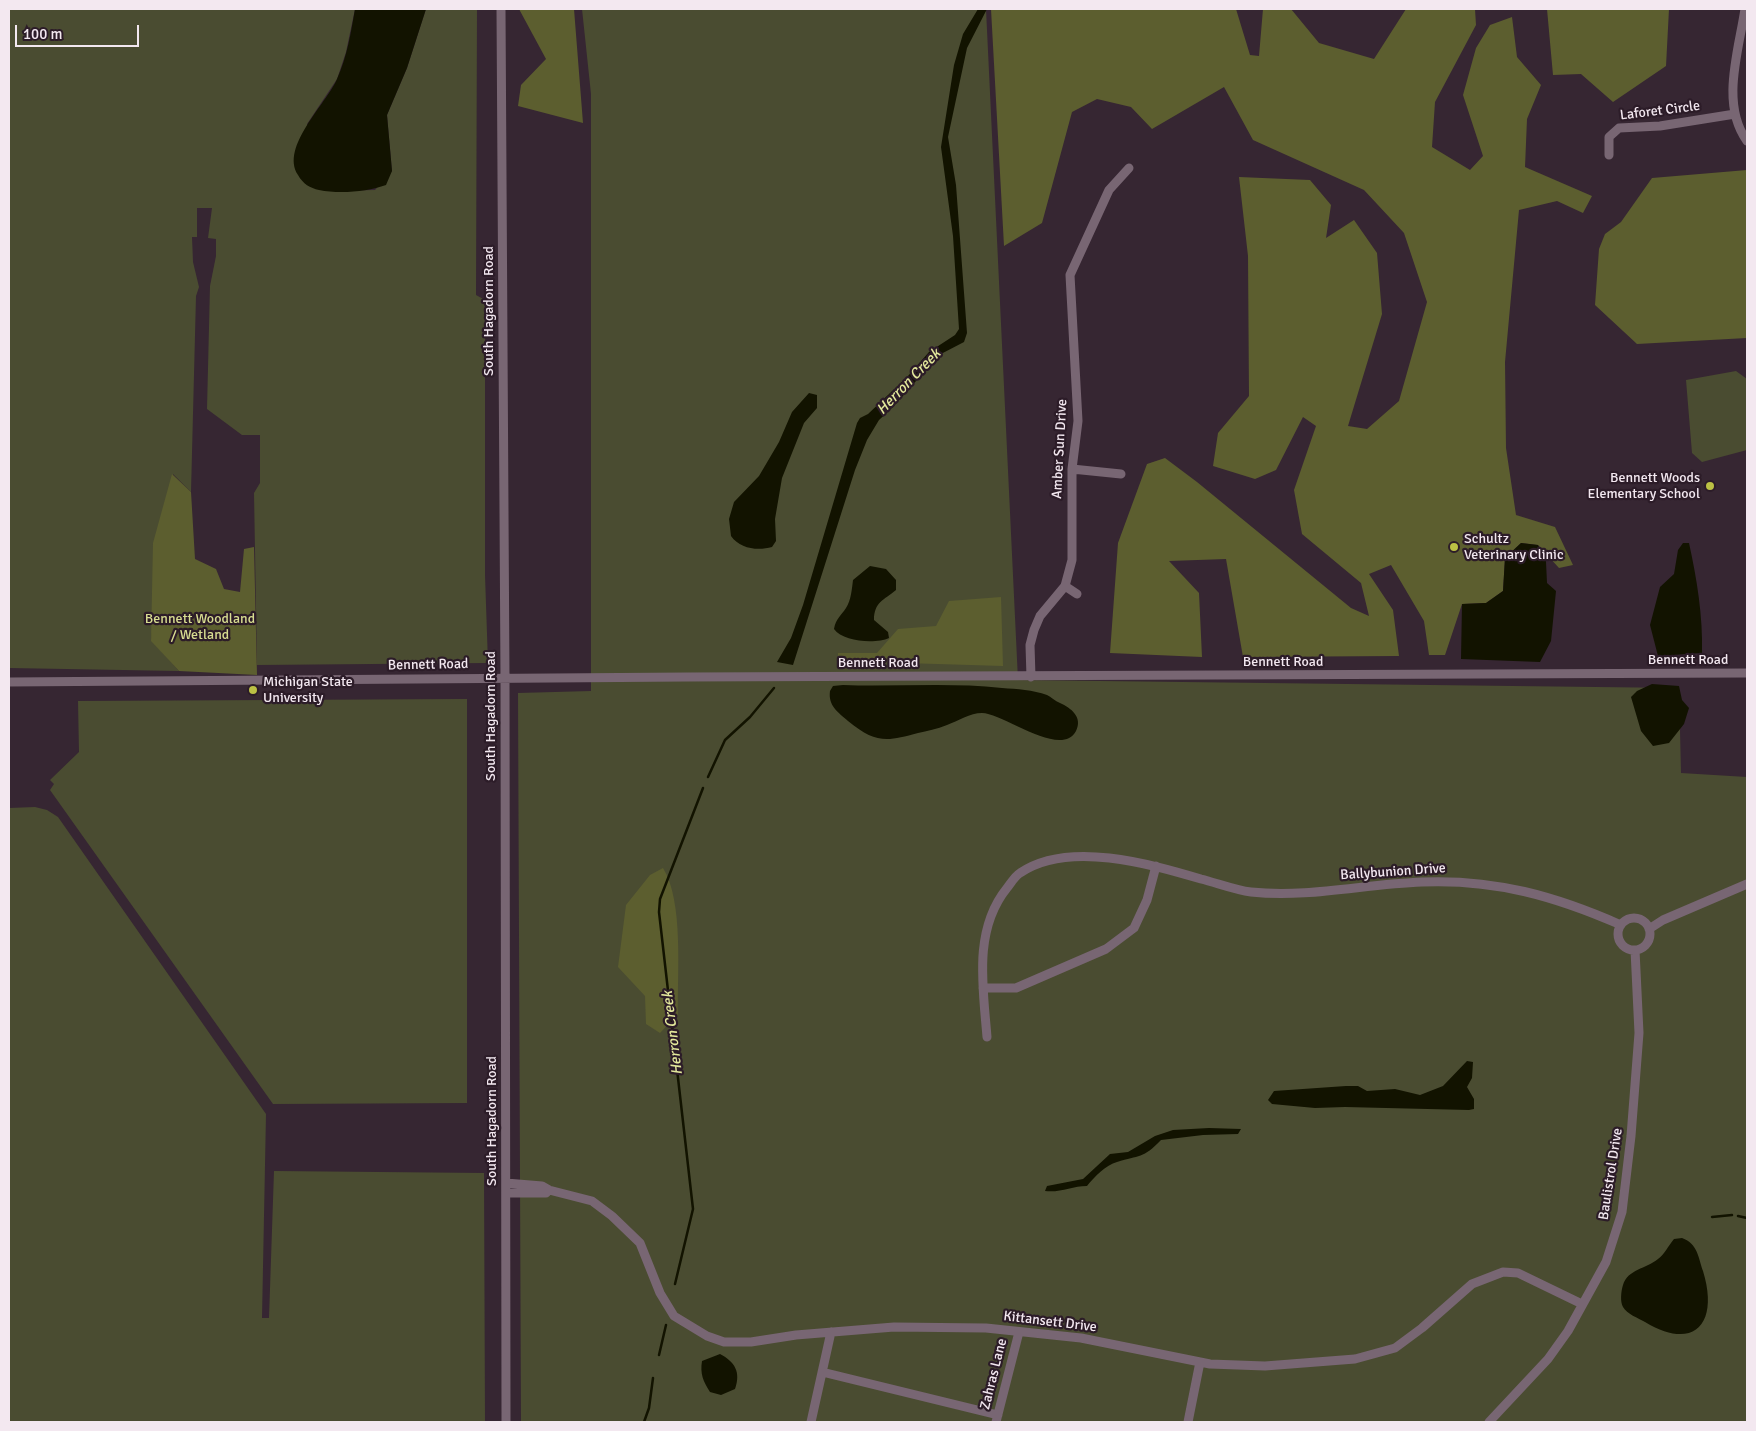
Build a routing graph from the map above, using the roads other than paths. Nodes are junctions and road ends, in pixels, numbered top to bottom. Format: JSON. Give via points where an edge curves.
{"nodes":[{"id":1,"x":501,"y":9,"type":"edge"},
{"id":2,"x":1744,"y":9,"type":"edge"},
{"id":3,"x":1735,"y":114,"type":"junction"},
{"id":4,"x":1747,"y":141,"type":"edge"},
{"id":5,"x":1608,"y":155,"type":"dead end"},
{"id":6,"x":1129,"y":168,"type":"dead end"},
{"id":7,"x":1072,"y":469,"type":"junction"},
{"id":8,"x":1121,"y":474,"type":"dead end"},
{"id":9,"x":1065,"y":586,"type":"junction"},
{"id":10,"x":1077,"y":594,"type":"dead end"},
{"id":11,"x":1747,"y":673,"type":"edge"},
{"id":12,"x":1031,"y":677,"type":"junction"},
{"id":13,"x":505,"y":678,"type":"junction"},
{"id":14,"x":9,"y":682,"type":"edge"},
{"id":15,"x":1156,"y":866,"type":"junction"},
{"id":16,"x":1747,"y":884,"type":"edge"},
{"id":17,"x":1621,"y":926,"type":"junction"},
{"id":18,"x":1649,"y":929,"type":"junction"},
{"id":19,"x":1635,"y":950,"type":"junction"},
{"id":20,"x":983,"y":988,"type":"junction"},
{"id":21,"x":987,"y":1037,"type":"dead end"},
{"id":22,"x":506,"y":1183,"type":"junction"},
{"id":23,"x":549,"y":1190,"type":"junction"},
{"id":24,"x":506,"y":1193,"type":"junction"},
{"id":25,"x":1582,"y":1304,"type":"junction"},
{"id":26,"x":831,"y":1332,"type":"junction"},
{"id":27,"x":1019,"y":1332,"type":"junction"},
{"id":28,"x":1200,"y":1362,"type":"junction"},
{"id":29,"x":822,"y":1372,"type":"junction"},
{"id":30,"x":997,"y":1419,"type":"edge"},
{"id":31,"x":506,"y":1422,"type":"edge"},
{"id":32,"x":811,"y":1422,"type":"edge"},
{"id":33,"x":1188,"y":1422,"type":"edge"},
{"id":34,"x":1489,"y":1422,"type":"edge"}],
"edges":[{"from":1,"to":13,"type":"street","name":"South Hagadorn Road"},
{"from":2,"to":3,"type":"street","via":[[1734,76]]},
{"from":3,"to":4,"type":"street"},
{"from":3,"to":5,"type":"street","name":"Laforet Circle","via":[[1660,126],[1620,128],[1609,136]]},
{"from":6,"to":7,"type":"street","name":"Amber Sun Drive","via":[[1109,190],[1070,275],[1078,421]]},
{"from":7,"to":8,"type":"street"},
{"from":7,"to":9,"type":"street","name":"Amber Sun Drive","via":[[1072,560]]},
{"from":9,"to":10,"type":"street"},
{"from":9,"to":12,"type":"street","name":"Amber Sun Drive","via":[[1040,616],[1034,630],[1030,646]]},
{"from":11,"to":12,"type":"street","name":"Bennett Road"},
{"from":12,"to":13,"type":"street","name":"Bennett Road"},
{"from":13,"to":14,"type":"street","name":"Bennett Road"},
{"from":13,"to":22,"type":"street","name":"South Hagadorn Road"},
{"from":15,"to":17,"type":"street","name":"Ballybunion Drive","via":[[1250,892],[1300,894],[1420,882],[1476,882],[1536,893],[1587,910]]},
{"from":15,"to":20,"type":"street","via":[[1147,900],[1134,928],[1106,949],[1016,988]]},
{"from":15,"to":20,"type":"street","name":"Ballybunion Drive","via":[[1083,856],[1051,859],[1019,874],[997,900],[984,937]]},
{"from":16,"to":18,"type":"street"},
{"from":17,"to":18,"type":"street","via":[[1630,919],[1638,919]]},
{"from":17,"to":19,"type":"street","via":[[1620,940],[1626,948]]},
{"from":18,"to":19,"type":"street","via":[[1647,943]]},
{"from":19,"to":25,"type":"street","name":"Baulistrol Drive","via":[[1639,1033],[1622,1212],[1606,1262]]},
{"from":20,"to":21,"type":"street","name":"Ballybunion Drive"},
{"from":22,"to":23,"type":"street","name":"Kittansett Drive","via":[[542,1186]]},
{"from":22,"to":24,"type":"street","name":"South Hagadorn Road"},
{"from":23,"to":24,"type":"street","name":"Kittansett Drive","via":[[546,1193]]},
{"from":23,"to":26,"type":"street","name":"Kittansett Drive","via":[[592,1201],[612,1216],[640,1244],[660,1293],[674,1316],[707,1336],[724,1342],[751,1342]]},
{"from":24,"to":31,"type":"street","name":"South Hagadorn Road"},
{"from":25,"to":28,"type":"street","name":"Kittansett Drive","via":[[1518,1273],[1503,1272],[1472,1284],[1395,1348],[1355,1360],[1265,1366]]},
{"from":25,"to":34,"type":"street","name":"Baulistrol Drive","via":[[1548,1359]]},
{"from":26,"to":27,"type":"street","name":"Kittansett Drive","via":[[894,1328],[986,1328]]},
{"from":26,"to":29,"type":"street"},
{"from":27,"to":28,"type":"street","name":"Kittansett Drive","via":[[1081,1338]]},
{"from":27,"to":30,"type":"street","name":"Zahras Lane"},
{"from":28,"to":33,"type":"street"},
{"from":29,"to":30,"type":"street"},
{"from":29,"to":32,"type":"street"}]}
